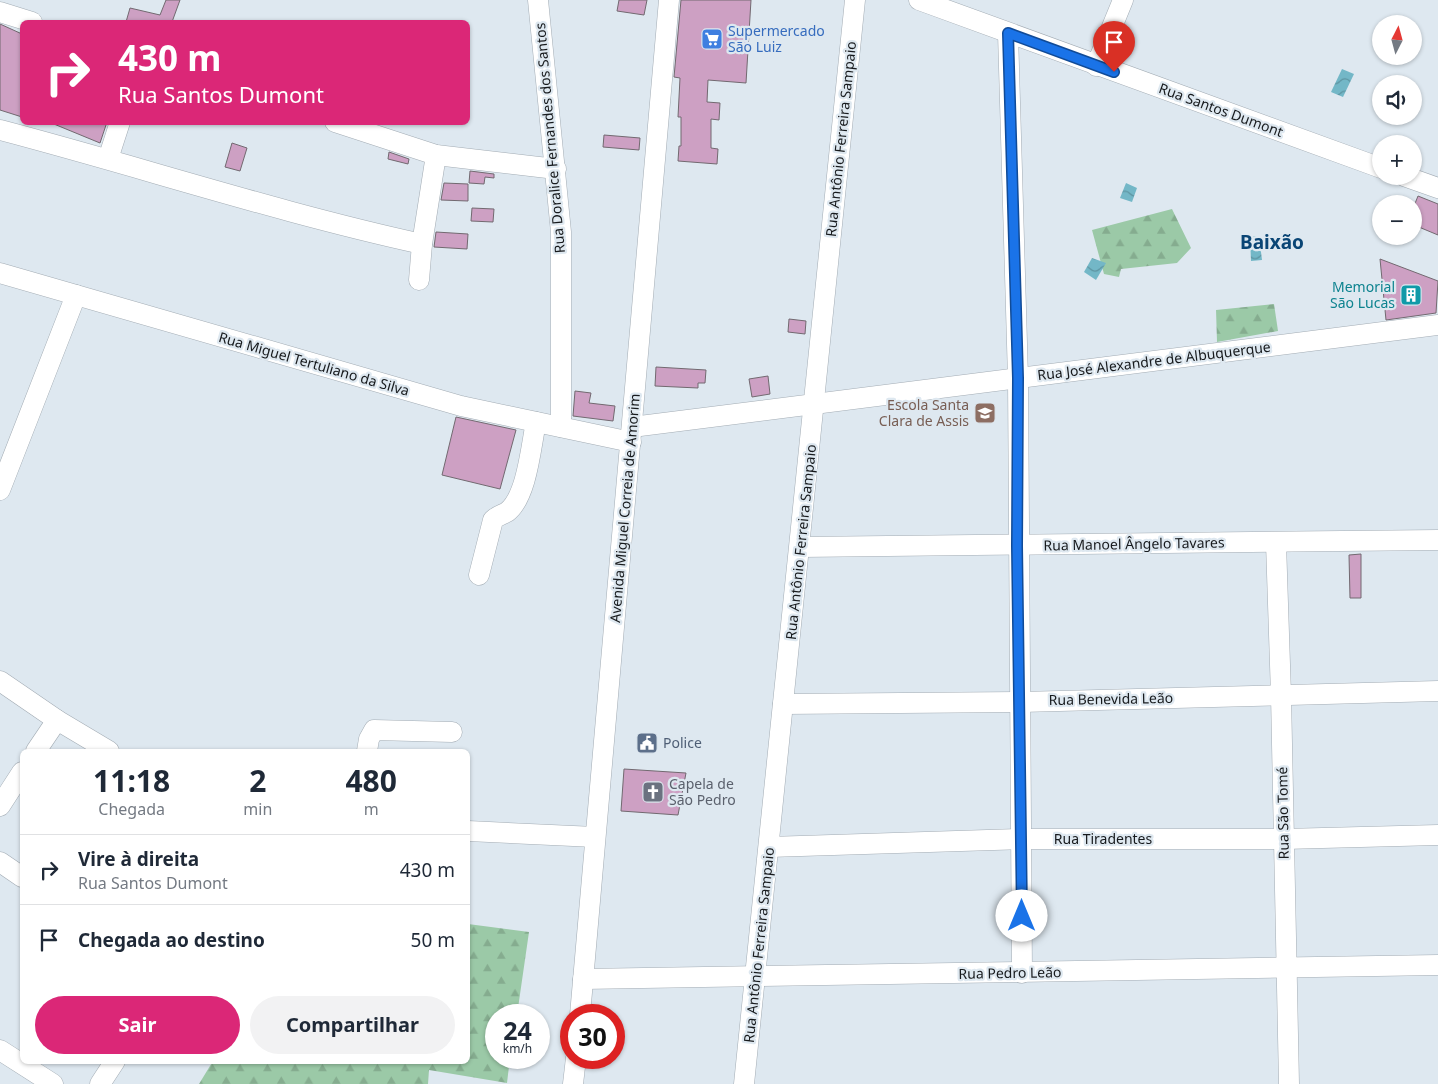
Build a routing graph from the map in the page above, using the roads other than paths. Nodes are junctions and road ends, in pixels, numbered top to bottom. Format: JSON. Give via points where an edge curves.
{"nodes":[{"id":1,"x":538,"y":0,"type":"edge"},
{"id":2,"x":669,"y":0,"type":"edge"},
{"id":3,"x":855,"y":0,"type":"edge"},
{"id":4,"x":919,"y":0,"type":"edge"},
{"id":5,"x":1123,"y":0,"type":"edge"},
{"id":6,"x":0,"y":12,"type":"edge"},
{"id":7,"x":26,"y":20,"type":"edge"},
{"id":8,"x":1008,"y":33,"type":"junction"},
{"id":9,"x":1096,"y":66,"type":"junction"},
{"id":10,"x":119,"y":125,"type":"edge"},
{"id":11,"x":343,"y":125,"type":"edge"},
{"id":12,"x":0,"y":130,"type":"edge"},
{"id":13,"x":436,"y":155,"type":"junction"},
{"id":14,"x":108,"y":159,"type":"junction"},
{"id":15,"x":1372,"y":165,"type":"edge"},
{"id":16,"x":556,"y":169,"type":"junction"},
{"id":17,"x":1422,"y":182,"type":"edge"},
{"id":18,"x":1438,"y":188,"type":"edge"},
{"id":19,"x":422,"y":244,"type":"junction"},
{"id":20,"x":0,"y":273,"type":"edge"},
{"id":21,"x":419,"y":280,"type":"dead end"},
{"id":22,"x":76,"y":295,"type":"junction"},
{"id":23,"x":1438,"y":325,"type":"edge"},
{"id":24,"x":1018,"y":378,"type":"junction"},
{"id":25,"x":815,"y":404,"type":"junction"},
{"id":26,"x":536,"y":422,"type":"junction"},
{"id":27,"x":561,"y":427,"type":"junction"},
{"id":28,"x":632,"y":434,"type":"junction"},
{"id":29,"x":0,"y":490,"type":"edge"},
{"id":30,"x":1438,"y":540,"type":"edge"},
{"id":31,"x":1276,"y":542,"type":"junction"},
{"id":32,"x":1017,"y":546,"type":"junction"},
{"id":33,"x":801,"y":547,"type":"junction"},
{"id":34,"x":479,"y":575,"type":"dead end"},
{"id":35,"x":0,"y":681,"type":"edge"},
{"id":36,"x":1438,"y":691,"type":"edge"},
{"id":37,"x":1281,"y":695,"type":"junction"},
{"id":38,"x":1021,"y":702,"type":"junction"},
{"id":39,"x":783,"y":704,"type":"junction"},
{"id":40,"x":57,"y":720,"type":"junction"},
{"id":41,"x":452,"y":732,"type":"dead end"},
{"id":42,"x":37,"y":749,"type":"edge"},
{"id":43,"x":106,"y":749,"type":"edge"},
{"id":44,"x":367,"y":749,"type":"edge"},
{"id":45,"x":20,"y":775,"type":"edge"},
{"id":46,"x":0,"y":806,"type":"edge"},
{"id":47,"x":470,"y":831,"type":"edge"},
{"id":48,"x":1438,"y":835,"type":"edge"},
{"id":49,"x":595,"y":837,"type":"junction"},
{"id":50,"x":1022,"y":839,"type":"junction"},
{"id":51,"x":1284,"y":840,"type":"junction"},
{"id":52,"x":769,"y":846,"type":"junction"},
{"id":53,"x":0,"y":862,"type":"edge"},
{"id":54,"x":20,"y":876,"type":"edge"},
{"id":55,"x":1438,"y":965,"type":"edge"},
{"id":56,"x":1285,"y":969,"type":"junction"},
{"id":57,"x":1022,"y":973,"type":"junction"},
{"id":58,"x":755,"y":978,"type":"junction"},
{"id":59,"x":583,"y":979,"type":"junction"},
{"id":60,"x":581,"y":1004,"type":"edge"},
{"id":61,"x":0,"y":1050,"type":"edge"},
{"id":62,"x":20,"y":1063,"type":"edge"},
{"id":63,"x":22,"y":1064,"type":"edge"},
{"id":64,"x":113,"y":1064,"type":"edge"},
{"id":65,"x":575,"y":1069,"type":"edge"},
{"id":66,"x":53,"y":1084,"type":"edge"},
{"id":67,"x":100,"y":1084,"type":"edge"},
{"id":68,"x":574,"y":1084,"type":"edge"},
{"id":69,"x":744,"y":1084,"type":"edge"},
{"id":70,"x":1289,"y":1084,"type":"edge"}],
"edges":[{"from":1,"to":16,"type":"street","name":"Rua Doralice Fernandes dos Santos"},
{"from":2,"to":28,"type":"street","name":"Avenida Miguel Correia de Amorim"},
{"from":3,"to":25,"type":"street","name":"Rua Antônio Ferreira Sampaio"},
{"from":4,"to":8,"type":"street","name":"Rua Santos Dumont"},
{"from":5,"to":9,"type":"street"},
{"from":6,"to":7,"type":"street"},
{"from":8,"to":9,"type":"street","name":"Rua Santos Dumont"},
{"from":8,"to":24,"type":"street"},
{"from":9,"to":15,"type":"street","name":"Rua Santos Dumont"},
{"from":10,"to":14,"type":"street"},
{"from":11,"to":13,"type":"street"},
{"from":12,"to":14,"type":"street"},
{"from":13,"to":16,"type":"street","via":[[490,164]]},
{"from":13,"to":19,"type":"street"},
{"from":14,"to":19,"type":"street","via":[[332,224]]},
{"from":16,"to":27,"type":"street","name":"Rua Doralice Fernandes dos Santos","via":[[561,232]]},
{"from":17,"to":18,"type":"street"},
{"from":19,"to":21,"type":"street"},
{"from":20,"to":22,"type":"street","name":"Rua Miguel Tertuliano da Silva"},
{"from":22,"to":26,"type":"street","name":"Rua Miguel Tertuliano da Silva","via":[[461,406]]},
{"from":22,"to":29,"type":"street"},
{"from":23,"to":24,"type":"street","name":"Rua José Alexandre de Albuquerque"},
{"from":24,"to":25,"type":"street","name":"Rua José Alexandre de Albuquerque"},
{"from":24,"to":32,"type":"street"},
{"from":25,"to":28,"type":"street","name":"Rua José Alexandre de Albuquerque"},
{"from":25,"to":33,"type":"street","name":"Rua Antônio Ferreira Sampaio"},
{"from":26,"to":27,"type":"street","name":"Rua Miguel Tertuliano da Silva"},
{"from":26,"to":34,"type":"street","via":[[520,495],[507,512],[494,520]]},
{"from":27,"to":28,"type":"street","name":"Rua Miguel Tertuliano da Silva"},
{"from":28,"to":49,"type":"street","name":"Avenida Miguel Correia de Amorim"},
{"from":30,"to":31,"type":"street","name":"Rua Manoel Ângelo Tavares"},
{"from":31,"to":32,"type":"street","name":"Rua Manoel Ângelo Tavares"},
{"from":31,"to":37,"type":"street","name":"Rua São Tomé"},
{"from":32,"to":33,"type":"street","name":"Rua Manoel Ângelo Tavares"},
{"from":32,"to":38,"type":"street"},
{"from":33,"to":39,"type":"street","name":"Rua Antônio Ferreira Sampaio"},
{"from":35,"to":40,"type":"street"},
{"from":36,"to":37,"type":"street","name":"Rua Benevida Leão"},
{"from":37,"to":38,"type":"street","name":"Rua Benevida Leão"},
{"from":37,"to":51,"type":"street","name":"Rua São Tomé"},
{"from":38,"to":39,"type":"street","name":"Rua Benevida Leão"},
{"from":38,"to":50,"type":"street"},
{"from":39,"to":52,"type":"street","name":"Rua Antônio Ferreira Sampaio"},
{"from":40,"to":42,"type":"street"},
{"from":40,"to":43,"type":"street"},
{"from":41,"to":44,"type":"street","via":[[374,730]]},
{"from":45,"to":46,"type":"street"},
{"from":47,"to":49,"type":"street"},
{"from":48,"to":51,"type":"street","name":"Rua Tiradentes"},
{"from":49,"to":59,"type":"street","name":"Avenida Miguel Correia de Amorim"},
{"from":50,"to":51,"type":"street","name":"Rua Tiradentes"},
{"from":50,"to":52,"type":"street","name":"Rua Tiradentes"},
{"from":50,"to":57,"type":"street"},
{"from":51,"to":56,"type":"street","name":"Rua São Tomé"},
{"from":52,"to":58,"type":"street","name":"Rua Antônio Ferreira Sampaio"},
{"from":53,"to":54,"type":"street"},
{"from":55,"to":56,"type":"street","name":"Rua Pedro Leão"},
{"from":56,"to":57,"type":"street","name":"Rua Pedro Leão"},
{"from":56,"to":70,"type":"street","name":"Rua São Tomé"},
{"from":57,"to":58,"type":"street","name":"Rua Pedro Leão"},
{"from":58,"to":59,"type":"street","name":"Rua Pedro Leão"},
{"from":58,"to":69,"type":"street","name":"Rua Antônio Ferreira Sampaio"},
{"from":59,"to":60,"type":"street","name":"Avenida Miguel Correia de Amorim"},
{"from":61,"to":62,"type":"street"},
{"from":63,"to":66,"type":"street"},
{"from":64,"to":67,"type":"street"},
{"from":65,"to":68,"type":"street"}]}
